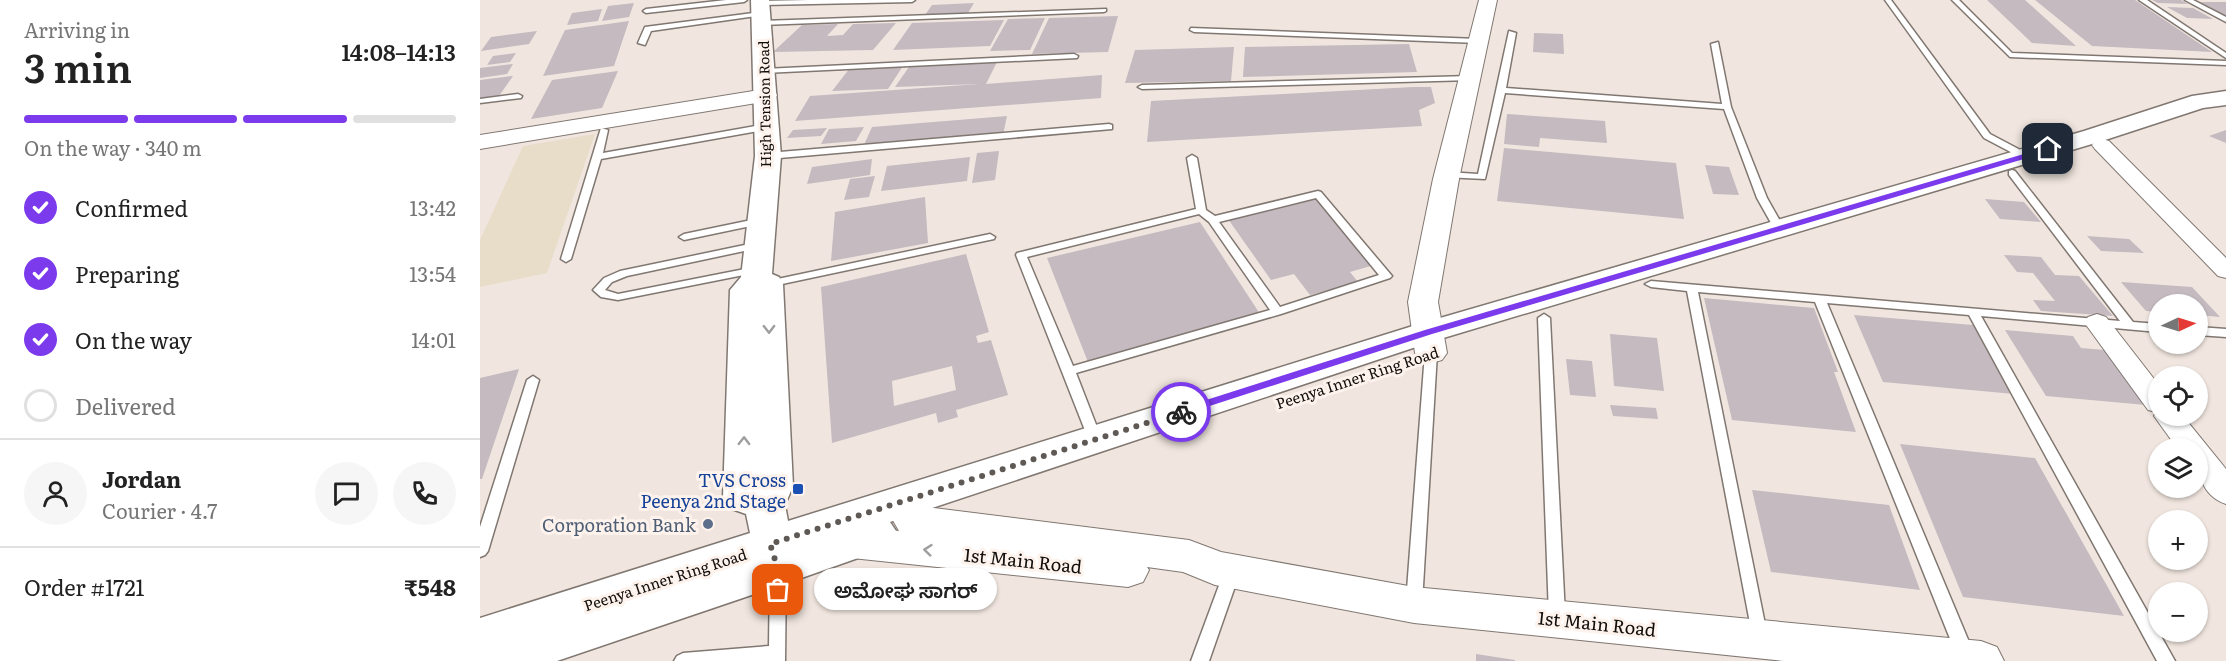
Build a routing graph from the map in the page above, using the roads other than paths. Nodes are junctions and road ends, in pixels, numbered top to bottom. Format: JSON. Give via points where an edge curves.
{"nodes":[{"id":1,"x":912,"y":0,"type":"edge"},
{"id":2,"x":1488,"y":0,"type":"edge"},
{"id":3,"x":1888,"y":0,"type":"edge"},
{"id":4,"x":1955,"y":0,"type":"edge"},
{"id":5,"x":2142,"y":0,"type":"edge"},
{"id":6,"x":2188,"y":0,"type":"edge"},
{"id":7,"x":757,"y":8,"type":"edge"},
{"id":8,"x":1104,"y":10,"type":"dead end"},
{"id":9,"x":2226,"y":20,"type":"edge"},
{"id":10,"x":648,"y":29,"type":"junction"},
{"id":11,"x":1194,"y":30,"type":"dead end"},
{"id":12,"x":1512,"y":33,"type":"dead end"},
{"id":13,"x":1478,"y":41,"type":"junction"},
{"id":14,"x":642,"y":43,"type":"dead end"},
{"id":15,"x":1714,"y":44,"type":"dead end"},
{"id":16,"x":1074,"y":56,"type":"dead end"},
{"id":17,"x":2226,"y":56,"type":"edge"},
{"id":18,"x":2226,"y":63,"type":"edge"},
{"id":19,"x":764,"y":70,"type":"junction"},
{"id":20,"x":1470,"y":78,"type":"junction"},
{"id":21,"x":1142,"y":87,"type":"dead end"},
{"id":22,"x":1502,"y":90,"type":"junction"},
{"id":23,"x":766,"y":95,"type":"junction"},
{"id":24,"x":518,"y":96,"type":"dead end"},
{"id":25,"x":2226,"y":98,"type":"edge"},
{"id":26,"x":480,"y":101,"type":"edge"},
{"id":27,"x":1727,"y":107,"type":"junction"},
{"id":28,"x":2226,"y":108,"type":"edge"},
{"id":29,"x":767,"y":127,"type":"junction"},
{"id":30,"x":1109,"y":127,"type":"dead end"},
{"id":31,"x":604,"y":130,"type":"dead end"},
{"id":32,"x":480,"y":142,"type":"edge"},
{"id":33,"x":2102,"y":145,"type":"junction"},
{"id":34,"x":768,"y":156,"type":"junction"},
{"id":35,"x":597,"y":157,"type":"junction"},
{"id":36,"x":1192,"y":158,"type":"dead end"},
{"id":37,"x":2019,"y":164,"type":"junction"},
{"id":38,"x":1447,"y":175,"type":"junction"},
{"id":39,"x":1201,"y":212,"type":"junction"},
{"id":40,"x":1214,"y":220,"type":"junction"},
{"id":41,"x":1779,"y":228,"type":"junction"},
{"id":42,"x":684,"y":237,"type":"dead end"},
{"id":43,"x":990,"y":237,"type":"dead end"},
{"id":44,"x":567,"y":259,"type":"dead end"},
{"id":45,"x":760,"y":260,"type":"junction"},
{"id":46,"x":2226,"y":272,"type":"edge"},
{"id":47,"x":1651,"y":284,"type":"junction"},
{"id":48,"x":1692,"y":288,"type":"junction"},
{"id":49,"x":1820,"y":299,"type":"junction"},
{"id":50,"x":1277,"y":312,"type":"junction"},
{"id":51,"x":1973,"y":312,"type":"junction"},
{"id":52,"x":1544,"y":318,"type":"junction"},
{"id":53,"x":2097,"y":322,"type":"junction"},
{"id":54,"x":2129,"y":325,"type":"junction"},
{"id":55,"x":2148,"y":327,"type":"edge"},
{"id":56,"x":1467,"y":331,"type":"junction"},
{"id":57,"x":2208,"y":332,"type":"edge"},
{"id":58,"x":2226,"y":333,"type":"edge"},
{"id":59,"x":1430,"y":342,"type":"junction"},
{"id":60,"x":1069,"y":371,"type":"junction"},
{"id":61,"x":533,"y":380,"type":"dead end"},
{"id":62,"x":2148,"y":390,"type":"edge"},
{"id":63,"x":2176,"y":426,"type":"edge"},
{"id":64,"x":2185,"y":438,"type":"edge"},
{"id":65,"x":1095,"y":440,"type":"junction"},
{"id":66,"x":2208,"y":468,"type":"edge"},
{"id":67,"x":2226,"y":492,"type":"edge"},
{"id":68,"x":908,"y":512,"type":"junction"},
{"id":69,"x":850,"y":531,"type":"junction"},
{"id":70,"x":771,"y":540,"type":"junction"},
{"id":71,"x":480,"y":551,"type":"edge"},
{"id":72,"x":1224,"y":570,"type":"junction"},
{"id":73,"x":1414,"y":605,"type":"junction"},
{"id":74,"x":1557,"y":619,"type":"junction"},
{"id":75,"x":480,"y":638,"type":"edge"},
{"id":76,"x":1760,"y":639,"type":"junction"},
{"id":77,"x":778,"y":657,"type":"edge"},
{"id":78,"x":1972,"y":660,"type":"edge"},
{"id":79,"x":494,"y":661,"type":"edge"},
{"id":80,"x":683,"y":661,"type":"edge"},
{"id":81,"x":1200,"y":661,"type":"edge"},
{"id":82,"x":2166,"y":661,"type":"edge"}],
"edges":[{"from":1,"to":7,"type":"lane"},
{"from":2,"to":13,"type":"street"},
{"from":3,"to":37,"type":"lane","via":[[1987,136]]},
{"from":4,"to":18,"type":"lane","via":[[2010,55]]},
{"from":5,"to":17,"type":"lane"},
{"from":6,"to":9,"type":"lane"},
{"from":7,"to":8,"type":"lane"},
{"from":7,"to":10,"type":"lane"},
{"from":7,"to":10,"type":"lane","via":[[646,15]]},
{"from":7,"to":19,"type":"main road","name":"High Tension Road"},
{"from":10,"to":14,"type":"lane"},
{"from":11,"to":13,"type":"lane"},
{"from":12,"to":22,"type":"lane"},
{"from":13,"to":20,"type":"street"},
{"from":15,"to":27,"type":"lane"},
{"from":16,"to":19,"type":"lane"},
{"from":19,"to":23,"type":"main road","name":"High Tension Road"},
{"from":20,"to":21,"type":"lane"},
{"from":20,"to":38,"type":"street"},
{"from":22,"to":27,"type":"lane"},
{"from":22,"to":38,"type":"lane","via":[[1482,177]]},
{"from":23,"to":29,"type":"main road","name":"High Tension Road"},
{"from":23,"to":32,"type":"street"},
{"from":24,"to":26,"type":"lane"},
{"from":25,"to":37,"type":"main road","name":"Peenya Inner Ring Road","via":[[2200,101]]},
{"from":27,"to":41,"type":"lane","via":[[1762,198]]},
{"from":28,"to":33,"type":"main road","name":"Peenya Inner Ring Road"},
{"from":29,"to":34,"type":"main road","name":"High Tension Road"},
{"from":29,"to":35,"type":"lane"},
{"from":30,"to":34,"type":"lane"},
{"from":31,"to":35,"type":"lane"},
{"from":33,"to":37,"type":"main road","name":"Peenya Inner Ring Road"},
{"from":33,"to":46,"type":"street"},
{"from":34,"to":45,"type":"main road","name":"High Tension Road"},
{"from":35,"to":44,"type":"lane"},
{"from":36,"to":39,"type":"lane"},
{"from":37,"to":41,"type":"main road","name":"Peenya Inner Ring Road"},
{"from":37,"to":47,"type":"main road","name":"Peenya Inner Ring Road"},
{"from":37,"to":54,"type":"lane"},
{"from":38,"to":59,"type":"street","via":[[1423,302]]},
{"from":39,"to":40,"type":"lane"},
{"from":39,"to":60,"type":"lane","via":[[1021,255]]},
{"from":40,"to":50,"type":"lane"},
{"from":40,"to":50,"type":"lane","via":[[1318,194],[1386,276]]},
{"from":41,"to":56,"type":"main road","name":"Peenya Inner Ring Road"},
{"from":42,"to":45,"type":"lane"},
{"from":43,"to":45,"type":"lane"},
{"from":45,"to":45,"type":"lane","via":[[618,297],[599,290],[608,280],[624,273]]},
{"from":45,"to":70,"type":"main road","name":"High Tension Road","via":[[746,290],[743,497]]},
{"from":47,"to":48,"type":"lane"},
{"from":47,"to":52,"type":"main road","name":"Peenya Inner Ring Road"},
{"from":48,"to":49,"type":"lane"},
{"from":48,"to":76,"type":"lane"},
{"from":49,"to":51,"type":"lane"},
{"from":49,"to":78,"type":"lane"},
{"from":50,"to":60,"type":"lane"},
{"from":51,"to":53,"type":"lane"},
{"from":51,"to":82,"type":"lane"},
{"from":52,"to":56,"type":"main road","name":"Peenya Inner Ring Road"},
{"from":52,"to":74,"type":"lane"},
{"from":53,"to":54,"type":"lane"},
{"from":53,"to":62,"type":"street"},
{"from":54,"to":55,"type":"lane"},
{"from":56,"to":59,"type":"main road","name":"Peenya Inner Ring Road"},
{"from":57,"to":58,"type":"lane"},
{"from":59,"to":65,"type":"main road","name":"Peenya Inner Ring Road"},
{"from":59,"to":68,"type":"main road","name":"Peenya Inner Ring Road"},
{"from":59,"to":73,"type":"lane"},
{"from":60,"to":65,"type":"lane"},
{"from":61,"to":71,"type":"lane"},
{"from":63,"to":64,"type":"street"},
{"from":65,"to":68,"type":"main road","name":"Peenya Inner Ring Road"},
{"from":66,"to":67,"type":"street"},
{"from":68,"to":69,"type":"main road","name":"Peenya Inner Ring Road"},
{"from":68,"to":72,"type":"street","name":"1st Main Road","via":[[1189,556]]},
{"from":69,"to":70,"type":"main road","name":"Peenya Inner Ring Road"},
{"from":72,"to":69,"type":"street","name":"1st Main Road","one_way":true,"via":[[1181,576]]},
{"from":70,"to":75,"type":"main road","name":"Peenya Inner Ring Road"},
{"from":70,"to":77,"type":"lane"},
{"from":70,"to":79,"type":"main road","name":"Peenya Inner Ring Road"},
{"from":72,"to":73,"type":"street","name":"1st Main Road"},
{"from":72,"to":81,"type":"lane"},
{"from":73,"to":74,"type":"street","name":"1st Main Road"},
{"from":74,"to":76,"type":"street","name":"1st Main Road"},
{"from":76,"to":78,"type":"street","name":"1st Main Road"},
{"from":77,"to":80,"type":"lane"}]}
